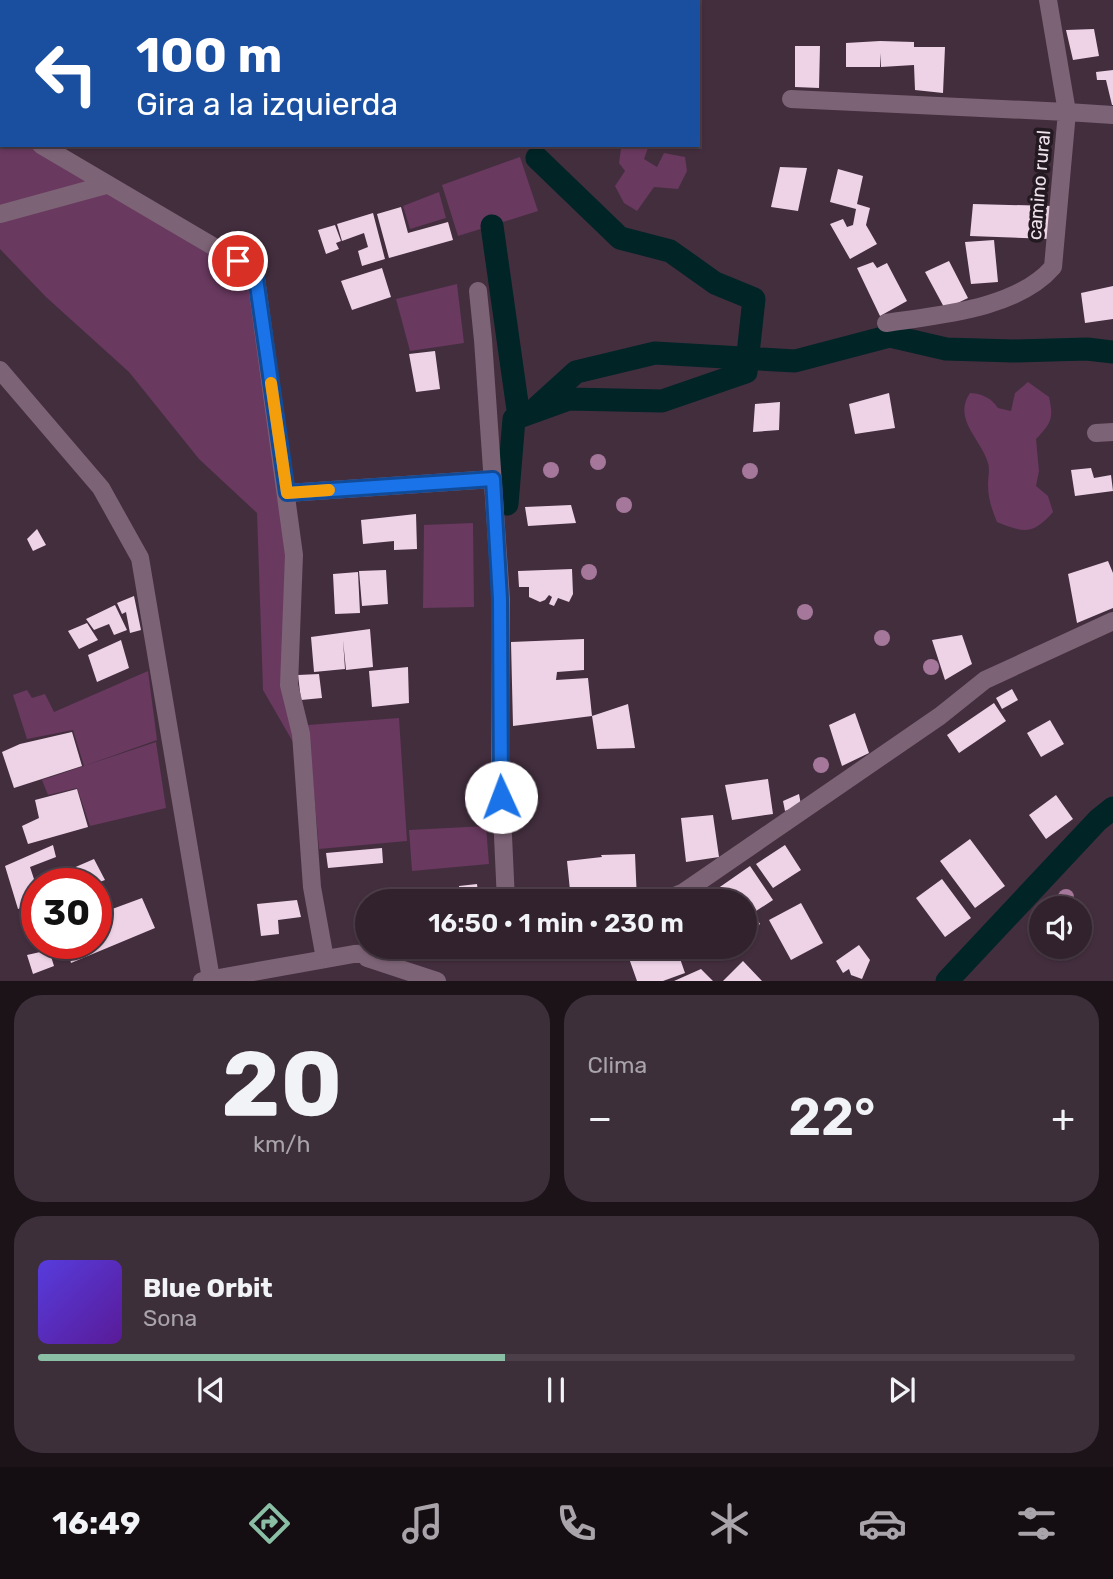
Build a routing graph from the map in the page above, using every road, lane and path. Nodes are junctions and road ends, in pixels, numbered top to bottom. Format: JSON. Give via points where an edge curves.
{"nodes":[{"id":1,"x":1048,"y":0,"type":"edge"},
{"id":2,"x":791,"y":99,"type":"dead end"},
{"id":3,"x":1067,"y":112,"type":"junction"},
{"id":4,"x":1113,"y":115,"type":"edge"},
{"id":5,"x":44,"y":147,"type":"edge"},
{"id":6,"x":106,"y":186,"type":"junction"},
{"id":7,"x":0,"y":214,"type":"edge"},
{"id":8,"x":478,"y":291,"type":"dead end"},
{"id":9,"x":886,"y":323,"type":"dead end"},
{"id":10,"x":0,"y":370,"type":"edge"},
{"id":11,"x":493,"y":479,"type":"junction"},
{"id":12,"x":287,"y":493,"type":"junction"},
{"id":13,"x":1113,"y":621,"type":"edge"},
{"id":14,"x":505,"y":889,"type":"edge"},
{"id":15,"x":688,"y":889,"type":"edge"},
{"id":16,"x":354,"y":954,"type":"joint"},
{"id":17,"x":325,"y":959,"type":"junction"},
{"id":18,"x":206,"y":980,"type":"edge"},
{"id":19,"x":437,"y":981,"type":"edge"}],
"edges":[{"from":1,"to":3,"type":"street"},
{"from":2,"to":3,"type":"street"},
{"from":3,"to":4,"type":"street","name":"camino rural"},
{"from":3,"to":9,"type":"street","name":"camino rural","via":[[1053,267],[1043,279],[1028,289],[965,311]]},
{"from":5,"to":6,"type":"street"},
{"from":6,"to":7,"type":"street"},
{"from":6,"to":12,"type":"street","via":[[238,261],[256,278]]},
{"from":8,"to":11,"type":"street"},
{"from":10,"to":18,"type":"street","via":[[101,488],[140,558]]},
{"from":11,"to":12,"type":"street"},
{"from":11,"to":14,"type":"street"},
{"from":12,"to":17,"type":"street","via":[[294,555],[289,685],[301,734],[312,887]]},
{"from":13,"to":15,"type":"street","via":[[985,680],[940,716]]},
{"from":16,"to":17,"type":"street"},
{"from":16,"to":19,"type":"street"},
{"from":17,"to":18,"type":"street"}]}
